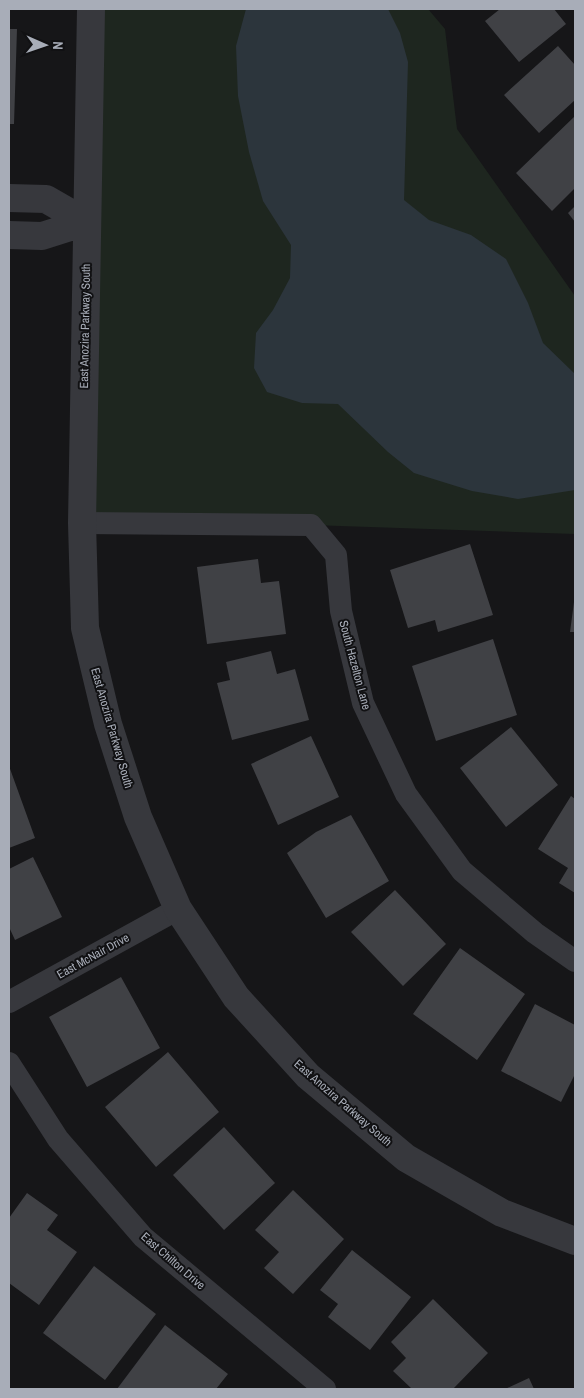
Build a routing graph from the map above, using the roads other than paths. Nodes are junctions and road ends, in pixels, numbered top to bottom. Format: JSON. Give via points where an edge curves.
{"nodes":[{"id":1,"x":91,"y":9,"type":"edge"},
{"id":2,"x":9,"y":198,"type":"edge"},
{"id":3,"x":86,"y":222,"type":"junction"},
{"id":4,"x":9,"y":235,"type":"edge"},
{"id":5,"x":82,"y":523,"type":"junction"},
{"id":6,"x":178,"y":909,"type":"junction"},
{"id":7,"x":575,"y":961,"type":"edge"},
{"id":8,"x":9,"y":1002,"type":"edge"},
{"id":9,"x":9,"y":1063,"type":"edge"},
{"id":10,"x":575,"y":1241,"type":"edge"},
{"id":11,"x":325,"y":1389,"type":"edge"}],
"edges":[{"from":1,"to":3,"type":"street","name":"East Anozira Parkway South"},
{"from":2,"to":3,"type":"street","via":[[46,199]]},
{"from":3,"to":4,"type":"street","via":[[42,236]]},
{"from":3,"to":5,"type":"street","name":"East Anozira Parkway South"},
{"from":5,"to":6,"type":"street","name":"East Anozira Parkway South","via":[[86,628],[108,724],[138,817]]},
{"from":5,"to":7,"type":"street","name":"South Hazelton Lane","via":[[311,525],[336,555],[341,611],[363,704],[406,794],[462,871],[535,933]]},
{"from":6,"to":8,"type":"street","name":"East McNair Drive"},
{"from":6,"to":10,"type":"street","name":"East Anozira Parkway South","via":[[242,1004],[308,1076],[406,1158],[502,1214]]},
{"from":9,"to":11,"type":"street","name":"East Chilton Drive","via":[[58,1139],[142,1237]]}]}
